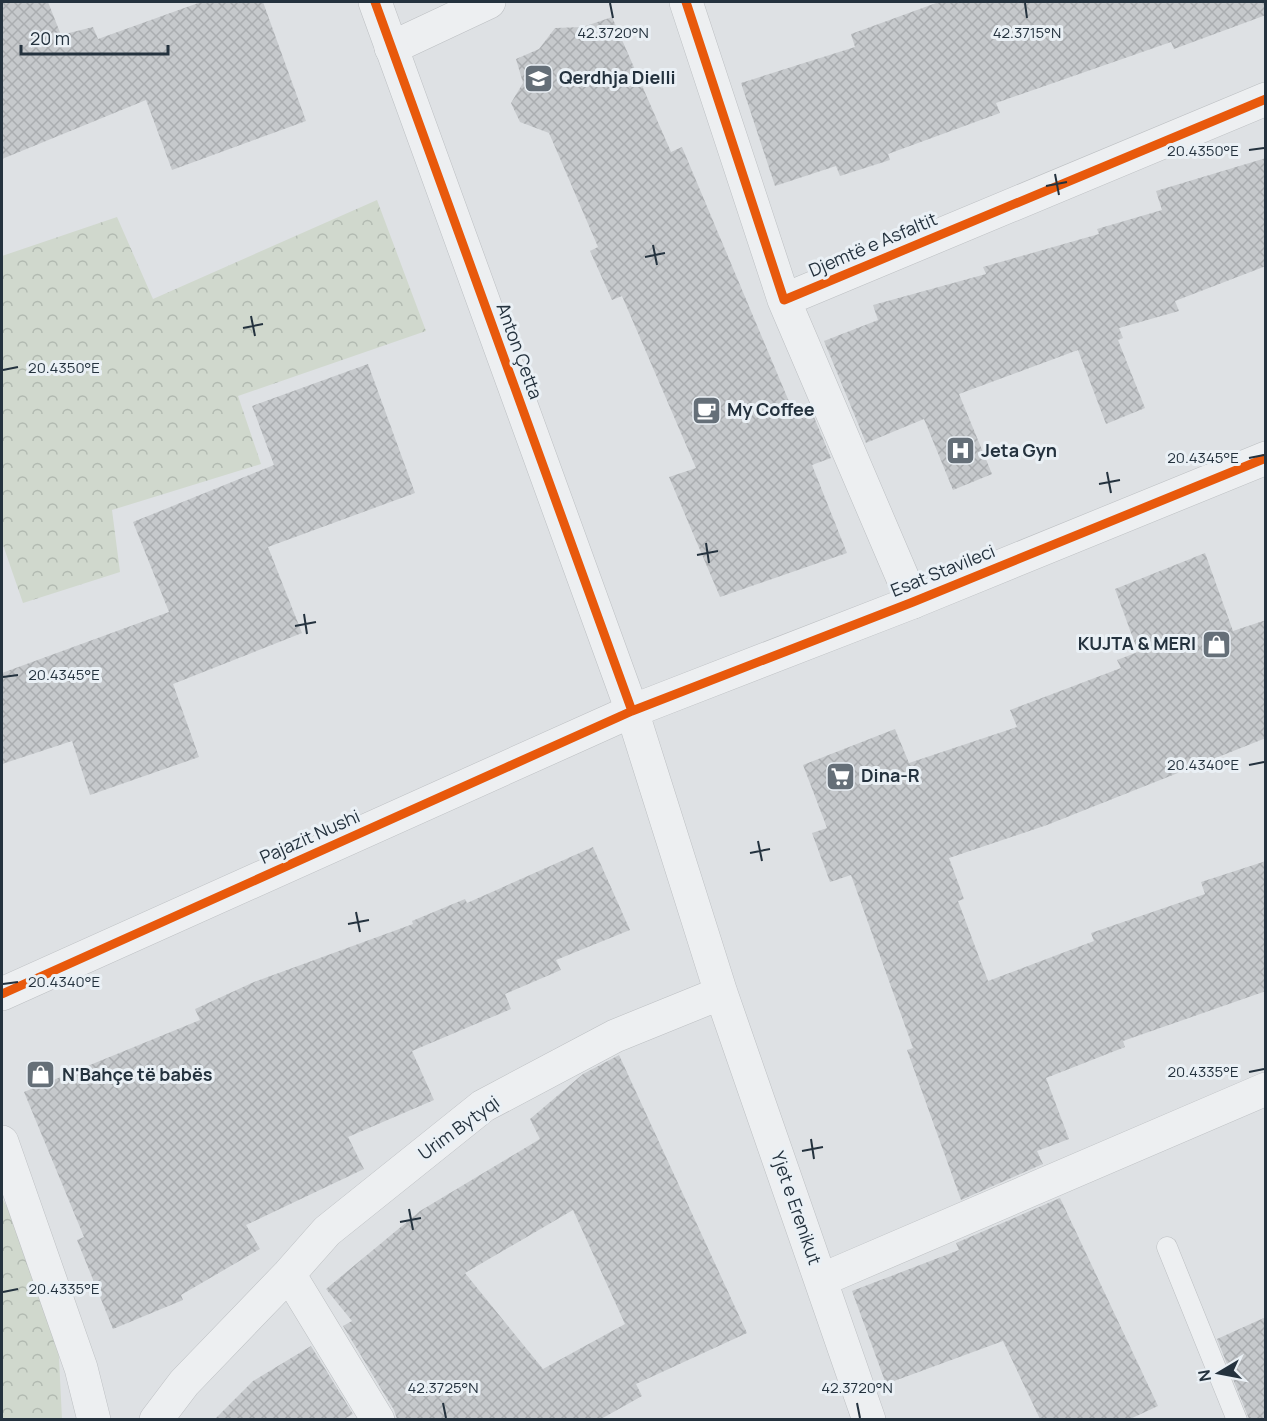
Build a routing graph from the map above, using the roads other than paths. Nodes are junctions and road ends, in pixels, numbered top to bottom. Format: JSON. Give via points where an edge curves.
{"nodes":[{"id":1,"x":375,"y":2,"type":"edge"},
{"id":2,"x":489,"y":2,"type":"edge"},
{"id":3,"x":686,"y":2,"type":"edge"},
{"id":4,"x":392,"y":48,"type":"junction"},
{"id":5,"x":1266,"y":99,"type":"edge"},
{"id":6,"x":784,"y":300,"type":"junction"},
{"id":7,"x":1266,"y":458,"type":"edge"},
{"id":8,"x":913,"y":602,"type":"junction"},
{"id":9,"x":632,"y":711,"type":"junction"},
{"id":10,"x":721,"y":993,"type":"junction"},
{"id":11,"x":2,"y":994,"type":"edge"},
{"id":12,"x":1266,"y":1089,"type":"edge"},
{"id":13,"x":2,"y":1142,"type":"edge"},
{"id":14,"x":1167,"y":1247,"type":"dead end"},
{"id":15,"x":289,"y":1274,"type":"junction"},
{"id":16,"x":821,"y":1280,"type":"junction"},
{"id":17,"x":94,"y":1419,"type":"edge"},
{"id":18,"x":156,"y":1419,"type":"edge"},
{"id":19,"x":378,"y":1419,"type":"edge"},
{"id":20,"x":868,"y":1419,"type":"edge"},
{"id":21,"x":1237,"y":1419,"type":"edge"}],
"edges":[{"from":1,"to":4,"type":"street","name":"Anton Çetta"},
{"from":2,"to":4,"type":"street"},
{"from":3,"to":6,"type":"street"},
{"from":4,"to":9,"type":"street","name":"Anton Çetta"},
{"from":5,"to":6,"type":"street","name":"Djemtë e Asfaltit"},
{"from":6,"to":8,"type":"street","name":"Esat Stavileci"},
{"from":7,"to":8,"type":"street","name":"Esat Stavileci"},
{"from":8,"to":9,"type":"street","name":"Esat Stavileci"},
{"from":9,"to":10,"type":"street","name":"Yjet e Erenikut"},
{"from":9,"to":11,"type":"street","name":"Pajazit Nushi"},
{"from":10,"to":15,"type":"street","name":"Urim Bytyqi","via":[[615,1036],[483,1106],[327,1231]]},
{"from":10,"to":16,"type":"street","name":"Yjet e Erenikut"},
{"from":12,"to":16,"type":"street","name":"Yjet e Erenikut"},
{"from":13,"to":17,"type":"street","via":[[81,1368]]},
{"from":14,"to":21,"type":"lane"},
{"from":15,"to":18,"type":"street","name":"Urim Bytyqi","via":[[183,1383]]},
{"from":15,"to":19,"type":"street"},
{"from":16,"to":20,"type":"street"}]}
